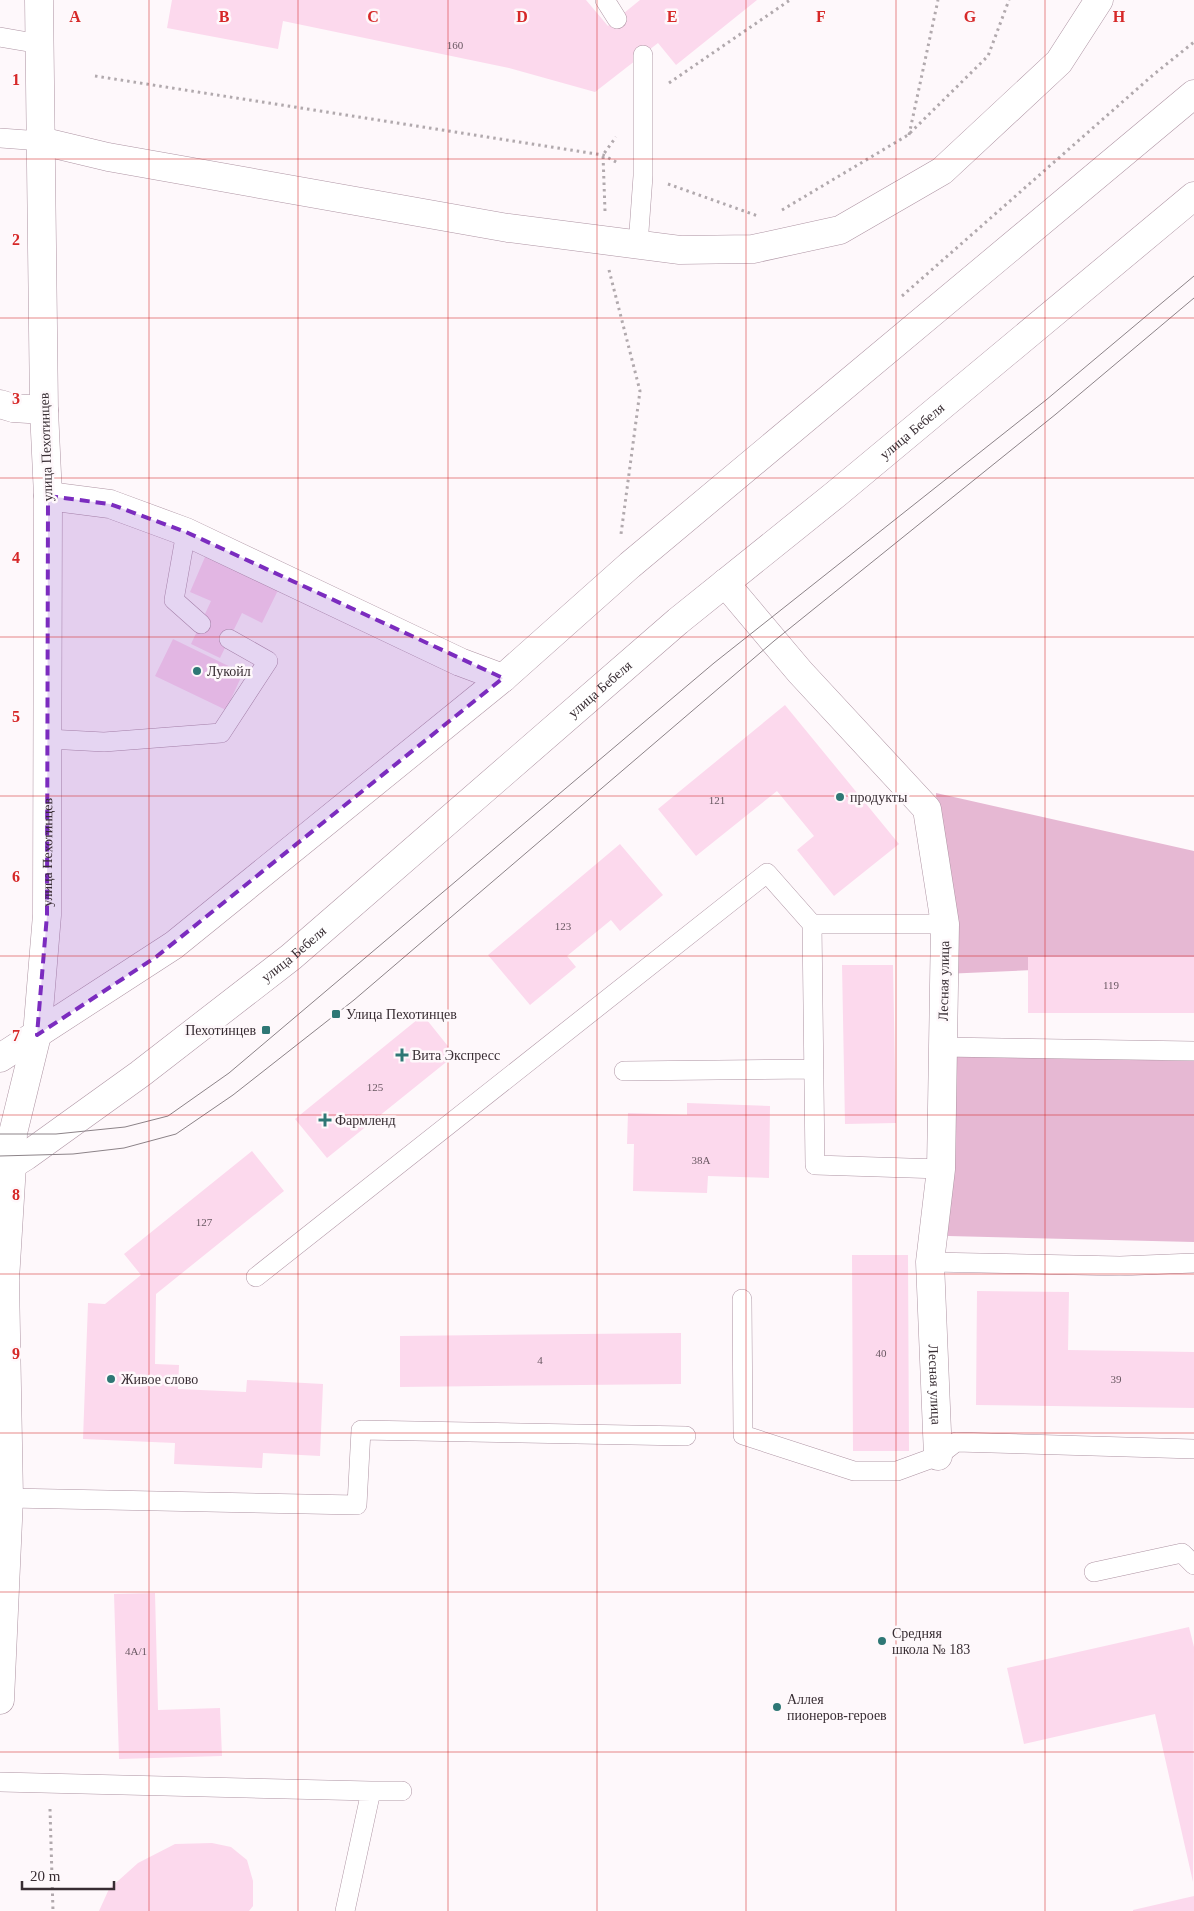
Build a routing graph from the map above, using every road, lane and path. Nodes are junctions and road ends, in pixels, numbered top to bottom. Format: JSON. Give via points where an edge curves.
{"nodes":[{"id":1,"x":39,"y":0,"type":"edge"},
{"id":2,"x":605,"y":0,"type":"edge"},
{"id":3,"x":790,"y":0,"type":"edge"},
{"id":4,"x":938,"y":0,"type":"edge"},
{"id":5,"x":1009,"y":0,"type":"edge"},
{"id":6,"x":1097,"y":1,"type":"edge"},
{"id":7,"x":617,"y":19,"type":"dead end"},
{"id":8,"x":0,"y":37,"type":"edge"},
{"id":9,"x":1194,"y":42,"type":"edge"},
{"id":10,"x":40,"y":44,"type":"junction"},
{"id":11,"x":643,"y":55,"type":"dead end"},
{"id":12,"x":94,"y":76,"type":"dead end"},
{"id":13,"x":1194,"y":94,"type":"edge"},
{"id":14,"x":642,"y":102,"type":"junction"},
{"id":15,"x":908,"y":135,"type":"junction"},
{"id":16,"x":0,"y":138,"type":"edge"},
{"id":17,"x":40,"y":142,"type":"junction"},
{"id":18,"x":603,"y":155,"type":"junction"},
{"id":19,"x":643,"y":176,"type":"junction"},
{"id":20,"x":1194,"y":196,"type":"edge"},
{"id":21,"x":775,"y":214,"type":"dead end"},
{"id":22,"x":767,"y":219,"type":"dead end"},
{"id":23,"x":606,"y":241,"type":"junction"},
{"id":24,"x":638,"y":245,"type":"junction"},
{"id":25,"x":901,"y":297,"type":"dead end"},
{"id":26,"x":0,"y":404,"type":"edge"},
{"id":27,"x":44,"y":410,"type":"junction"},
{"id":28,"x":48,"y":496,"type":"junction"},
{"id":29,"x":186,"y":532,"type":"junction"},
{"id":30,"x":627,"y":535,"type":"dead end"},
{"id":31,"x":726,"y":583,"type":"junction"},
{"id":32,"x":201,"y":624,"type":"dead end"},
{"id":33,"x":229,"y":639,"type":"dead end"},
{"id":34,"x":503,"y":678,"type":"junction"},
{"id":35,"x":48,"y":739,"type":"junction"},
{"id":36,"x":812,"y":924,"type":"junction"},
{"id":37,"x":945,"y":924,"type":"junction"},
{"id":38,"x":37,"y":1035,"type":"junction"},
{"id":39,"x":943,"y":1047,"type":"junction"},
{"id":40,"x":1194,"y":1051,"type":"edge"},
{"id":41,"x":0,"y":1058,"type":"edge"},
{"id":42,"x":814,"y":1069,"type":"junction"},
{"id":43,"x":624,"y":1071,"type":"dead end"},
{"id":44,"x":6,"y":1168,"type":"edge"},
{"id":45,"x":941,"y":1169,"type":"junction"},
{"id":46,"x":930,"y":1262,"type":"junction"},
{"id":47,"x":1194,"y":1263,"type":"edge"},
{"id":48,"x":256,"y":1277,"type":"dead end"},
{"id":49,"x":742,"y":1299,"type":"dead end"},
{"id":50,"x":686,"y":1436,"type":"dead end"},
{"id":51,"x":1194,"y":1448,"type":"edge"},
{"id":52,"x":938,"y":1456,"type":"junction"},
{"id":53,"x":9,"y":1498,"type":"junction"},
{"id":54,"x":1194,"y":1564,"type":"edge"},
{"id":55,"x":1094,"y":1572,"type":"dead end"},
{"id":56,"x":2,"y":1652,"type":"edge"},
{"id":57,"x":0,"y":1700,"type":"edge"},
{"id":58,"x":0,"y":1782,"type":"edge"},
{"id":59,"x":49,"y":1783,"type":"junction"},
{"id":60,"x":371,"y":1791,"type":"junction"},
{"id":61,"x":402,"y":1791,"type":"dead end"},
{"id":62,"x":53,"y":1911,"type":"edge"},
{"id":63,"x":345,"y":1911,"type":"edge"}],
"edges":[{"from":1,"to":10,"type":"main road","name":"улица Пехотинцев"},
{"from":2,"to":7,"type":"lane"},
{"from":3,"to":14,"type":"path"},
{"from":4,"to":15,"type":"path"},
{"from":5,"to":15,"type":"path","via":[[988,56]]},
{"from":6,"to":24,"type":"main road","via":[[1059,62],[942,171],[840,230],[753,249],[680,250]]},
{"from":8,"to":10,"type":"lane"},
{"from":9,"to":25,"type":"path"},
{"from":10,"to":17,"type":"main road","name":"улица Пехотинцев"},
{"from":11,"to":14,"type":"lane"},
{"from":12,"to":18,"type":"path"},
{"from":13,"to":34,"type":"main road","via":[[630,565]]},
{"from":14,"to":18,"type":"path"},
{"from":14,"to":19,"type":"lane"},
{"from":15,"to":21,"type":"path"},
{"from":16,"to":17,"type":"lane"},
{"from":17,"to":23,"type":"main road","via":[[508,228]]},
{"from":17,"to":27,"type":"main road","name":"улица Пехотинцев"},
{"from":18,"to":19,"type":"path"},
{"from":18,"to":23,"type":"path"},
{"from":19,"to":22,"type":"path"},
{"from":19,"to":24,"type":"lane"},
{"from":20,"to":31,"type":"main road","name":"улица Бебеля"},
{"from":23,"to":24,"type":"main road"},
{"from":23,"to":30,"type":"path","via":[[608,265],[640,391],[620,542]]},
{"from":26,"to":27,"type":"main road"},
{"from":27,"to":28,"type":"main road","name":"улица Пехотинцев"},
{"from":28,"to":29,"type":"main road","via":[[110,504]]},
{"from":28,"to":35,"type":"main road","name":"улица Пехотинцев"},
{"from":29,"to":32,"type":"lane","via":[[174,600]]},
{"from":29,"to":34,"type":"main road","via":[[460,662]]},
{"from":31,"to":37,"type":"main road","name":"Лесная улица","via":[[800,672],[927,809]]},
{"from":31,"to":44,"type":"main road","name":"улица Бебеля","via":[[291,957],[140,1074]]},
{"from":33,"to":35,"type":"lane","via":[[268,661],[221,733],[104,742]]},
{"from":34,"to":38,"type":"main road","via":[[174,945]]},
{"from":35,"to":38,"type":"main road","name":"улица Пехотинцев","via":[[47,915]]},
{"from":36,"to":37,"type":"lane"},
{"from":36,"to":42,"type":"lane"},
{"from":36,"to":48,"type":"lane","via":[[767,873]]},
{"from":37,"to":39,"type":"main road","name":"Лесная улица"},
{"from":38,"to":41,"type":"main road"},
{"from":38,"to":44,"type":"main road","name":"улица Пехотинцев"},
{"from":39,"to":40,"type":"lane"},
{"from":39,"to":45,"type":"main road","name":"Лесная улица"},
{"from":42,"to":43,"type":"lane"},
{"from":42,"to":45,"type":"lane","via":[[815,1165]]},
{"from":44,"to":53,"type":"main road","name":"улица Пехотинцев"},
{"from":45,"to":46,"type":"main road","name":"Лесная улица"},
{"from":46,"to":47,"type":"lane","via":[[1120,1266]]},
{"from":46,"to":52,"type":"main road","name":"Лесная улица"},
{"from":49,"to":52,"type":"lane","via":[[743,1435],[854,1471],[897,1471]]},
{"from":50,"to":53,"type":"lane","via":[[361,1430],[357,1506]]},
{"from":51,"to":52,"type":"lane","via":[[956,1442]]},
{"from":53,"to":56,"type":"main road","name":"улица Пехотинцев"},
{"from":54,"to":55,"type":"lane","via":[[1182,1553]]},
{"from":56,"to":57,"type":"main road","name":"улица Пехотинцев"},
{"from":58,"to":59,"type":"lane"},
{"from":59,"to":60,"type":"lane"},
{"from":59,"to":62,"type":"path"},
{"from":60,"to":61,"type":"lane"},
{"from":60,"to":63,"type":"lane"}]}
